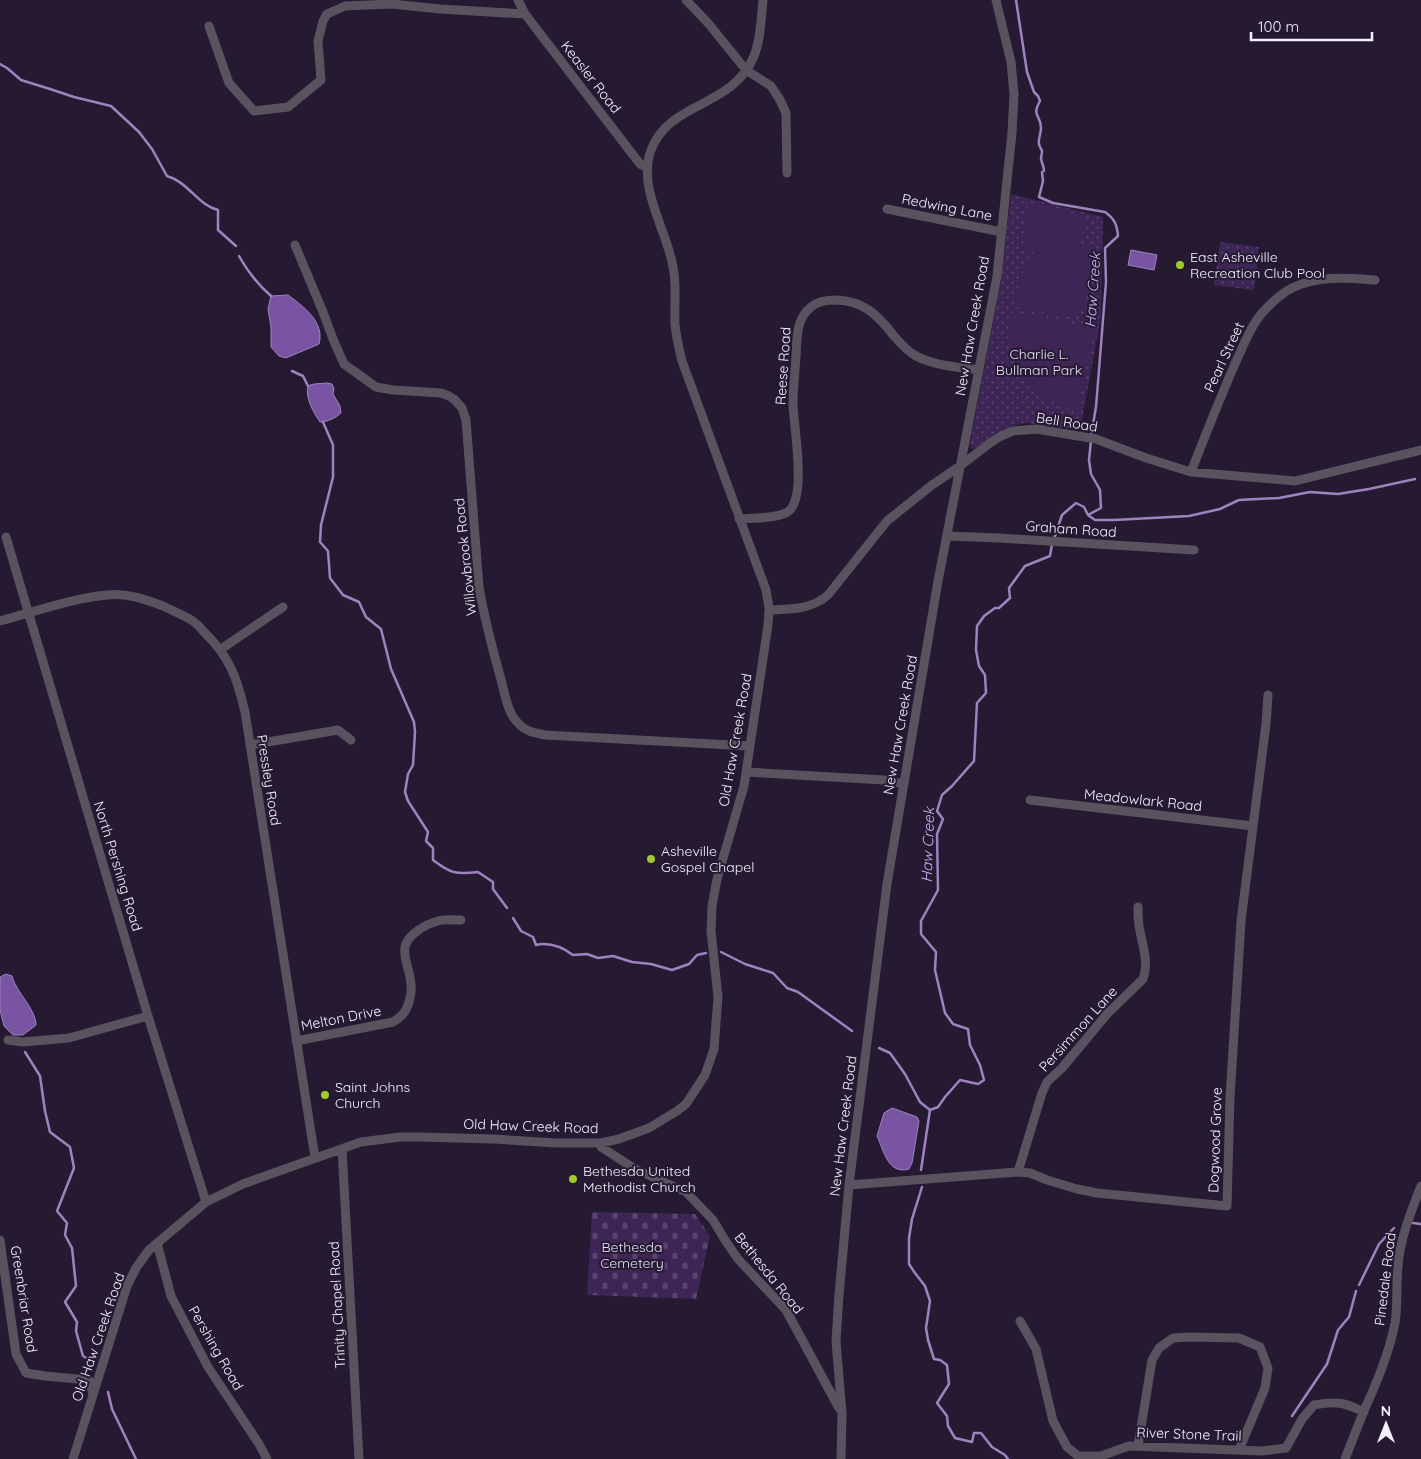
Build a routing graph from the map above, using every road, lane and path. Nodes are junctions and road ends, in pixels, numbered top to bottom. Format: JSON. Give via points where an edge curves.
{"nodes":[{"id":1,"x":518,"y":0,"type":"edge"},
{"id":2,"x":686,"y":0,"type":"edge"},
{"id":3,"x":763,"y":0,"type":"edge"},
{"id":4,"x":996,"y":0,"type":"edge"},
{"id":5,"x":525,"y":14,"type":"junction"},
{"id":6,"x":209,"y":26,"type":"dead end"},
{"id":7,"x":746,"y":70,"type":"junction"},
{"id":8,"x":647,"y":167,"type":"junction"},
{"id":9,"x":787,"y":173,"type":"dead end"},
{"id":10,"x":887,"y":210,"type":"dead end"},
{"id":11,"x":1002,"y":232,"type":"junction"},
{"id":12,"x":295,"y":245,"type":"dead end"},
{"id":13,"x":1375,"y":280,"type":"dead end"},
{"id":14,"x":979,"y":370,"type":"junction"},
{"id":15,"x":1421,"y":450,"type":"edge"},
{"id":16,"x":960,"y":466,"type":"junction"},
{"id":17,"x":1191,"y":472,"type":"junction"},
{"id":18,"x":739,"y":519,"type":"junction"},
{"id":19,"x":947,"y":536,"type":"junction"},
{"id":20,"x":6,"y":537,"type":"dead end"},
{"id":21,"x":1194,"y":550,"type":"dead end"},
{"id":22,"x":283,"y":607,"type":"dead end"},
{"id":23,"x":769,"y":610,"type":"junction"},
{"id":24,"x":28,"y":614,"type":"junction"},
{"id":25,"x":0,"y":621,"type":"edge"},
{"id":26,"x":221,"y":650,"type":"junction"},
{"id":27,"x":1268,"y":695,"type":"dead end"},
{"id":28,"x":351,"y":740,"type":"dead end"},
{"id":29,"x":250,"y":745,"type":"junction"},
{"id":30,"x":750,"y":746,"type":"junction"},
{"id":31,"x":746,"y":772,"type":"junction"},
{"id":32,"x":904,"y":784,"type":"junction"},
{"id":33,"x":1030,"y":800,"type":"dead end"},
{"id":34,"x":1252,"y":826,"type":"junction"},
{"id":35,"x":1138,"y":907,"type":"dead end"},
{"id":36,"x":462,"y":920,"type":"dead end"},
{"id":37,"x":148,"y":1016,"type":"junction"},
{"id":38,"x":8,"y":1040,"type":"dead end"},
{"id":39,"x":296,"y":1041,"type":"junction"},
{"id":40,"x":601,"y":1143,"type":"junction"},
{"id":41,"x":342,"y":1149,"type":"junction"},
{"id":42,"x":315,"y":1158,"type":"junction"},
{"id":43,"x":1018,"y":1172,"type":"junction"},
{"id":44,"x":849,"y":1185,"type":"junction"},
{"id":45,"x":1421,"y":1186,"type":"edge"},
{"id":46,"x":206,"y":1202,"type":"junction"},
{"id":47,"x":0,"y":1240,"type":"edge"},
{"id":48,"x":157,"y":1243,"type":"junction"},
{"id":49,"x":1020,"y":1321,"type":"dead end"},
{"id":50,"x":93,"y":1394,"type":"junction"},
{"id":51,"x":1364,"y":1412,"type":"junction"},
{"id":52,"x":842,"y":1413,"type":"junction"},
{"id":53,"x":1138,"y":1446,"type":"junction"},
{"id":54,"x":1118,"y":1450,"type":"junction"},
{"id":55,"x":1239,"y":1450,"type":"junction"},
{"id":56,"x":72,"y":1459,"type":"edge"},
{"id":57,"x":267,"y":1459,"type":"edge"},
{"id":58,"x":359,"y":1459,"type":"edge"},
{"id":59,"x":841,"y":1459,"type":"edge"},
{"id":60,"x":1113,"y":1459,"type":"edge"},
{"id":61,"x":1345,"y":1459,"type":"edge"}],
"edges":[{"from":1,"to":5,"type":"street","name":"Keasler Road"},
{"from":2,"to":7,"type":"street"},
{"from":3,"to":7,"type":"street","name":"Old Haw Creek Road","via":[[757,48]]},
{"from":4,"to":11,"type":"street","name":"New Haw Creek Road","via":[[1011,62],[1014,94]]},
{"from":5,"to":6,"type":"street","via":[[392,4],[345,6],[327,14],[323,21],[318,41],[321,80],[288,107],[254,111],[229,83]]},
{"from":5,"to":8,"type":"street","name":"Keasler Road","via":[[640,164]]},
{"from":7,"to":8,"type":"street","name":"Old Haw Creek Road","via":[[728,89],[666,127],[651,150]]},
{"from":7,"to":9,"type":"street","via":[[771,86],[786,113]]},
{"from":8,"to":18,"type":"street","name":"Old Haw Creek Road","via":[[648,186],[673,267],[678,348]]},
{"from":10,"to":11,"type":"street","name":"Redwing Lane"},
{"from":11,"to":14,"type":"street","name":"New Haw Creek Road"},
{"from":12,"to":30,"type":"street","name":"Willowbrook Road","via":[[344,364],[376,387],[445,394],[455,400],[464,412],[479,587],[488,635],[507,700],[520,725],[545,735]]},
{"from":13,"to":17,"type":"street","name":"Pearl Street","via":[[1335,277],[1315,281],[1292,288],[1271,304],[1256,322],[1240,354]]},
{"from":14,"to":16,"type":"street","name":"New Haw Creek Road"},
{"from":14,"to":18,"type":"street","name":"Reese Road","via":[[937,364],[917,357],[905,349],[876,315],[854,302],[826,300],[814,304],[800,321],[796,339],[793,404],[798,482],[793,504],[782,514]]},
{"from":15,"to":17,"type":"street","name":"Bell Road","via":[[1295,481]]},
{"from":16,"to":17,"type":"street","name":"Bell Road","via":[[1000,436],[1036,429],[1092,438]]},
{"from":16,"to":19,"type":"street","name":"New Haw Creek Road"},
{"from":16,"to":23,"type":"street","name":"Bell Road","via":[[887,521],[822,600],[799,608]]},
{"from":18,"to":23,"type":"street","name":"Old Haw Creek Road","via":[[766,590]]},
{"from":19,"to":21,"type":"street","name":"Graham Road"},
{"from":19,"to":32,"type":"street","name":"New Haw Creek Road"},
{"from":20,"to":24,"type":"street","name":"North Pershing Road"},
{"from":22,"to":26,"type":"street"},
{"from":23,"to":30,"type":"street","name":"Old Haw Creek Road"},
{"from":24,"to":25,"type":"street","name":"Pressley Road"},
{"from":24,"to":26,"type":"street","name":"Pressley Road","via":[[92,597],[135,596],[194,622]]},
{"from":24,"to":37,"type":"street","name":"North Pershing Road"},
{"from":26,"to":29,"type":"street","name":"Pressley Road","via":[[239,688]]},
{"from":27,"to":34,"type":"street","name":"Dogwood Grove"},
{"from":28,"to":29,"type":"street","via":[[338,730]]},
{"from":29,"to":39,"type":"street","name":"Pressley Road"},
{"from":30,"to":31,"type":"street","name":"Old Haw Creek Road"},
{"from":31,"to":32,"type":"street"},
{"from":31,"to":40,"type":"street","name":"Old Haw Creek Road","via":[[711,909],[718,997],[710,1063],[690,1100],[682,1108],[648,1128]]},
{"from":32,"to":44,"type":"street","name":"New Haw Creek Road","via":[[887,884]]},
{"from":33,"to":34,"type":"street","name":"Meadowlark Road"},
{"from":34,"to":43,"type":"street","name":"Dogwood Grove","via":[[1238,961],[1227,1206],[1097,1193]]},
{"from":35,"to":43,"type":"street","name":"Persimmon Lane","via":[[1146,966],[1143,979],[1047,1082]]},
{"from":36,"to":39,"type":"street","name":"Melton Drive","via":[[439,921],[410,938],[405,955],[412,986],[401,1017],[393,1022]]},
{"from":37,"to":38,"type":"street","via":[[69,1038]]},
{"from":37,"to":46,"type":"street","name":"North Pershing Road"},
{"from":39,"to":42,"type":"street","name":"Pressley Road"},
{"from":40,"to":41,"type":"street","name":"Old Haw Creek Road","via":[[400,1137],[370,1140]]},
{"from":40,"to":52,"type":"street","name":"Bethesda Road","via":[[601,1147],[635,1169],[686,1192],[713,1220],[738,1259],[786,1310]]},
{"from":41,"to":42,"type":"street","name":"Old Haw Creek Road"},
{"from":41,"to":58,"type":"street","name":"Trinity Chapel Road"},
{"from":42,"to":46,"type":"street","name":"Old Haw Creek Road"},
{"from":43,"to":44,"type":"street","name":"Dogwood Grove"},
{"from":44,"to":52,"type":"street","name":"New Haw Creek Road","via":[[837,1315]]},
{"from":45,"to":51,"type":"street","name":"Pinedale Road","via":[[1404,1230],[1394,1324],[1382,1367]]},
{"from":46,"to":48,"type":"street","name":"Old Haw Creek Road"},
{"from":47,"to":50,"type":"street","name":"Greenbriar Road","via":[[16,1354],[26,1373],[89,1380]]},
{"from":48,"to":50,"type":"street","name":"Old Haw Creek Road","via":[[141,1260],[128,1286]]},
{"from":48,"to":57,"type":"street","name":"Pershing Road","via":[[171,1296],[208,1367]]},
{"from":49,"to":54,"type":"street","name":"River Stone Trail","via":[[1036,1349],[1053,1421],[1067,1447],[1078,1456],[1101,1456]]},
{"from":50,"to":56,"type":"street","name":"Old Haw Creek Road"},
{"from":51,"to":55,"type":"street","name":"River Stone Trail","via":[[1333,1402],[1314,1405],[1286,1448]]},
{"from":51,"to":61,"type":"street","name":"Pinedale Road"},
{"from":52,"to":59,"type":"street","name":"New Haw Creek Road"},
{"from":53,"to":54,"type":"street","name":"River Stone Trail"},
{"from":53,"to":55,"type":"street","name":"River Stone Trail"},
{"from":53,"to":55,"type":"street","via":[[1152,1360],[1158,1348],[1173,1338],[1189,1336],[1239,1338],[1260,1347],[1268,1368],[1264,1388]]},
{"from":54,"to":60,"type":"street"}]}
